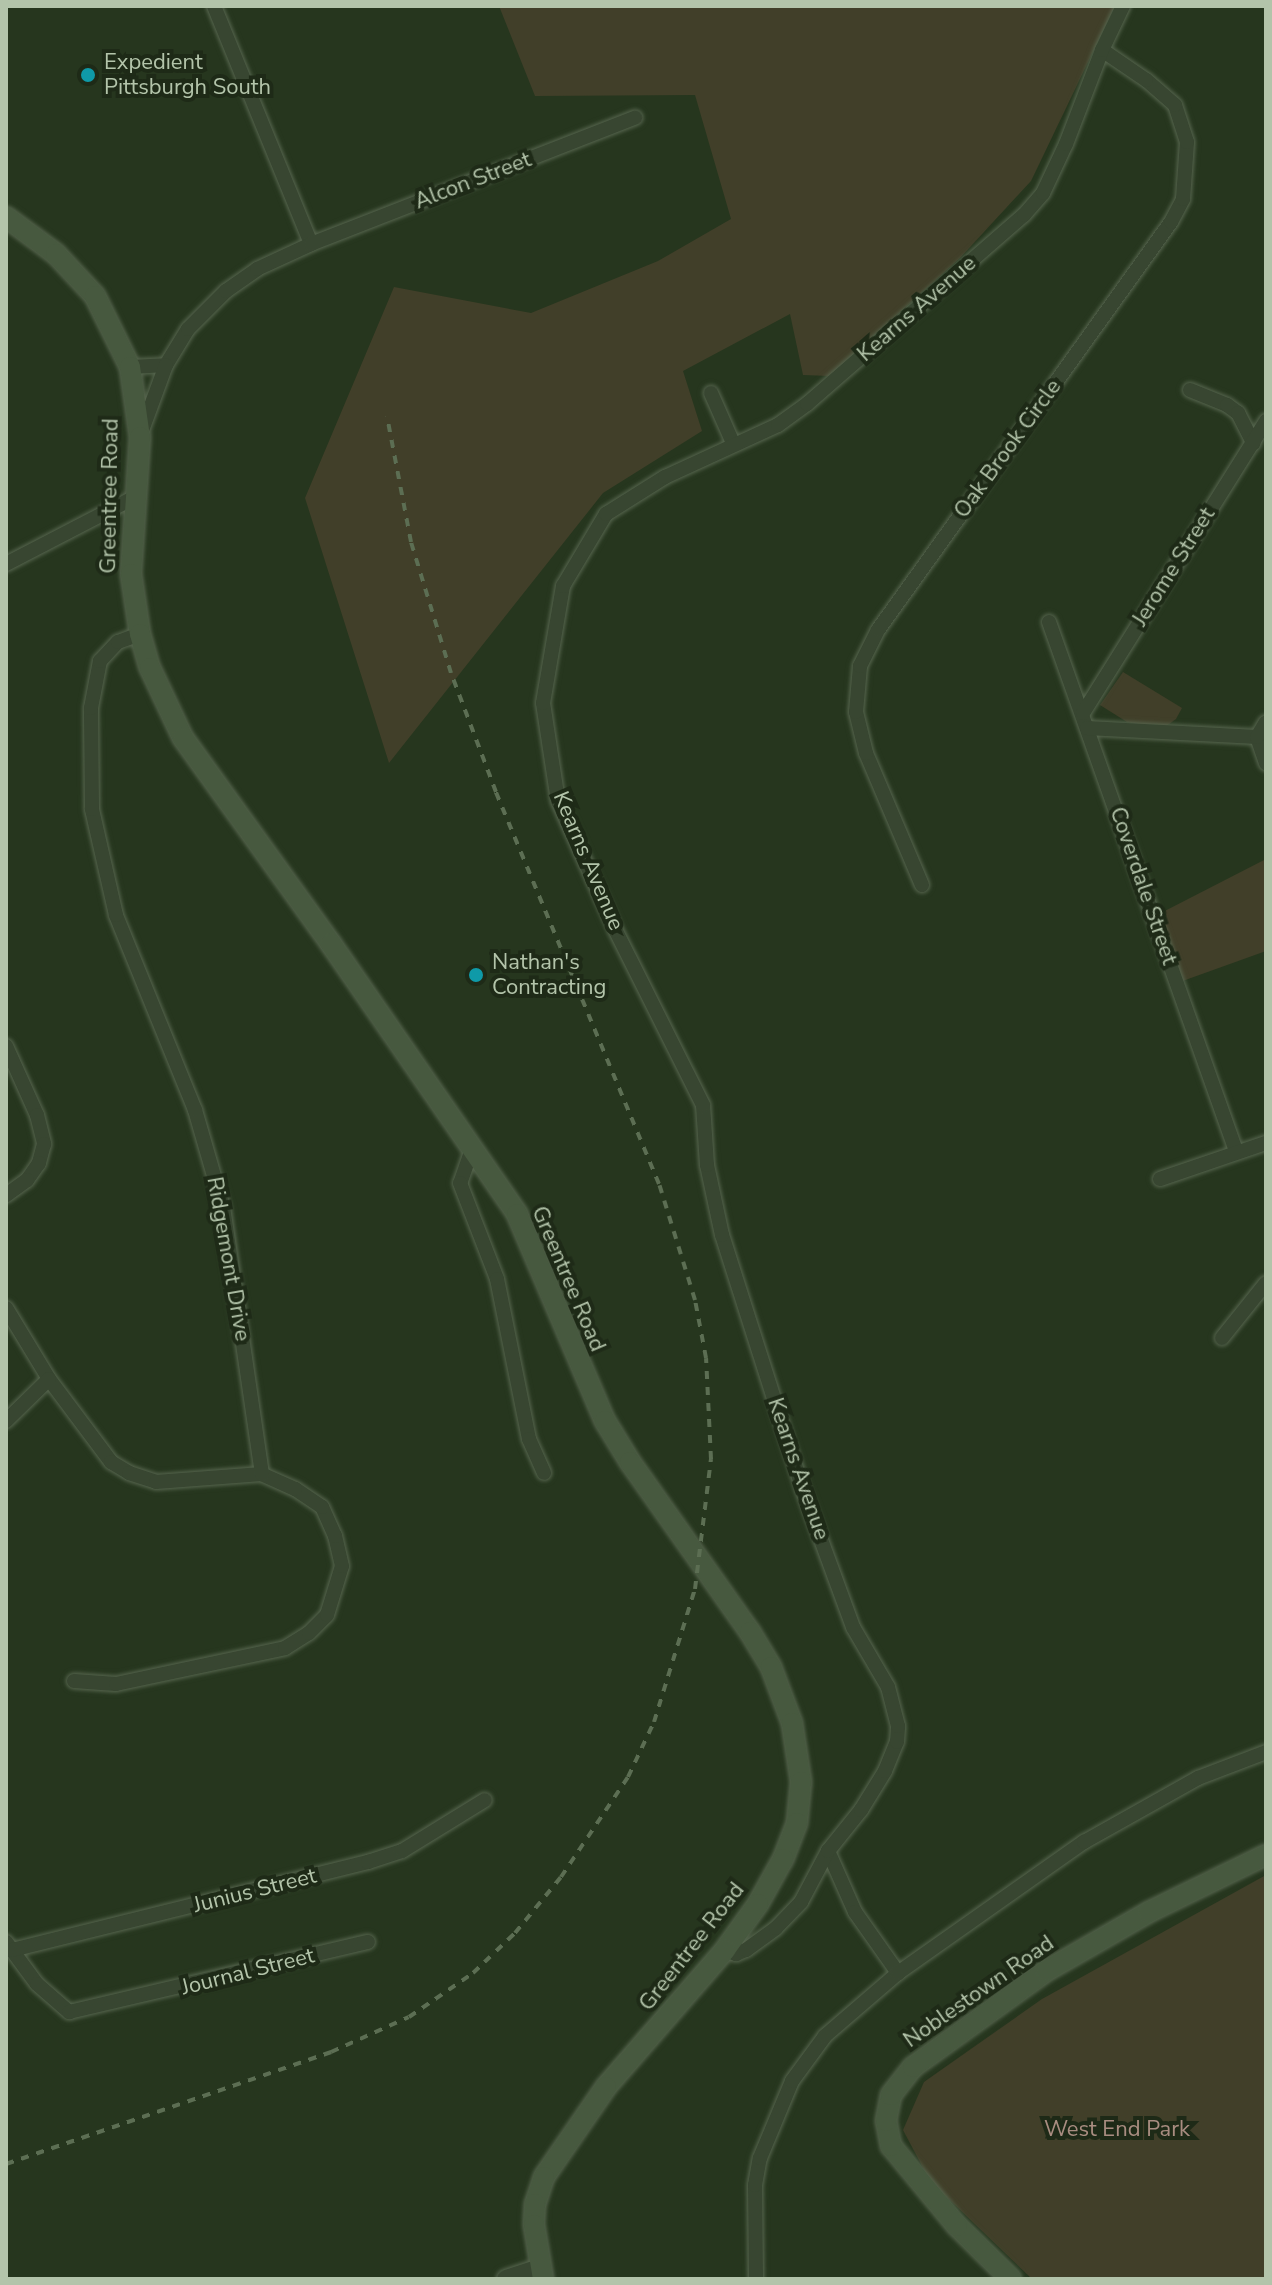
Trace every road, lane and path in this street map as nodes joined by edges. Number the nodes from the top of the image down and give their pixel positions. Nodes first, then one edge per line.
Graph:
1 (214, 6) edge
2 (1123, 6) edge
3 (1102, 50) junction
4 (635, 118) dead end
5 (6, 217) edge
6 (311, 244) junction
7 (166, 365) junction
8 (130, 367) junction
9 (1190, 390) dead end
10 (711, 393) dead end
11 (1266, 421) edge
12 (140, 437) junction
13 (733, 443) junction
14 (1253, 443) junction
15 (135, 497) junction
16 (6, 564) edge
17 (1049, 622) dead end
18 (140, 634) junction
19 (1083, 713) junction
20 (1266, 722) edge
21 (1087, 728) junction
22 (1257, 737) junction
23 (1266, 763) edge
24 (922, 885) dead end
25 (6, 1046) edge
26 (1266, 1143) edge
27 (472, 1149) junction
28 (1236, 1151) junction
29 (1160, 1179) dead end
30 (6, 1195) edge
31 (1266, 1283) edge
32 (6, 1308) edge
33 (1222, 1338) dead end
34 (49, 1379) junction
35 (6, 1421) edge
36 (544, 1473) dead end
37 (262, 1474) junction
38 (74, 1681) dead end
39 (1266, 1752) edge
40 (485, 1800) dead end
41 (828, 1851) junction
42 (1266, 1855) edge
43 (368, 1942) dead end
44 (9, 1946) edge
45 (725, 1950) junction
46 (898, 1973) junction
47 (541, 2273) edge
48 (506, 2279) edge
49 (756, 2279) edge
50 (1011, 2279) edge

1 - 6 street
2 - 3 street, Kearns Avenue
3 - 13 street, Kearns Avenue
3 - 24 street, Oak Brook Circle
4 - 6 street, Alcon Street
5 - 8 main road, Greentree Road
6 - 7 street, Alcon Street
7 - 8 street
7 - 12 street, Alcon Street
8 - 12 main road, Greentree Road
9 - 14 street
10 - 13 street
11 - 14 street, Jerome Street
12 - 15 main road, Greentree Road
13 - 41 street, Kearns Avenue
14 - 19 street, Jerome Street
15 - 16 street
15 - 18 main road, Greentree Road
17 - 19 street, Coverdale Street
18 - 27 main road, Greentree Road
18 - 37 street, Ridgemont Drive
19 - 21 street, Coverdale Street
20 - 22 street
21 - 22 street
21 - 28 street, Coverdale Street
22 - 23 street
25 - 30 street
26 - 28 street
27 - 36 street
27 - 45 main road, Greentree Road
28 - 29 street
31 - 33 street
32 - 34 street
34 - 35 street
34 - 37 street
37 - 38 street
39 - 46 street
40 - 44 street, Junius Street
41 - 45 street, Kearns Avenue
41 - 46 street
42 - 50 main road, Noblestown Road
43 - 44 street, Journal Street
45 - 47 main road, Greentree Road
46 - 49 street
47 - 48 street

